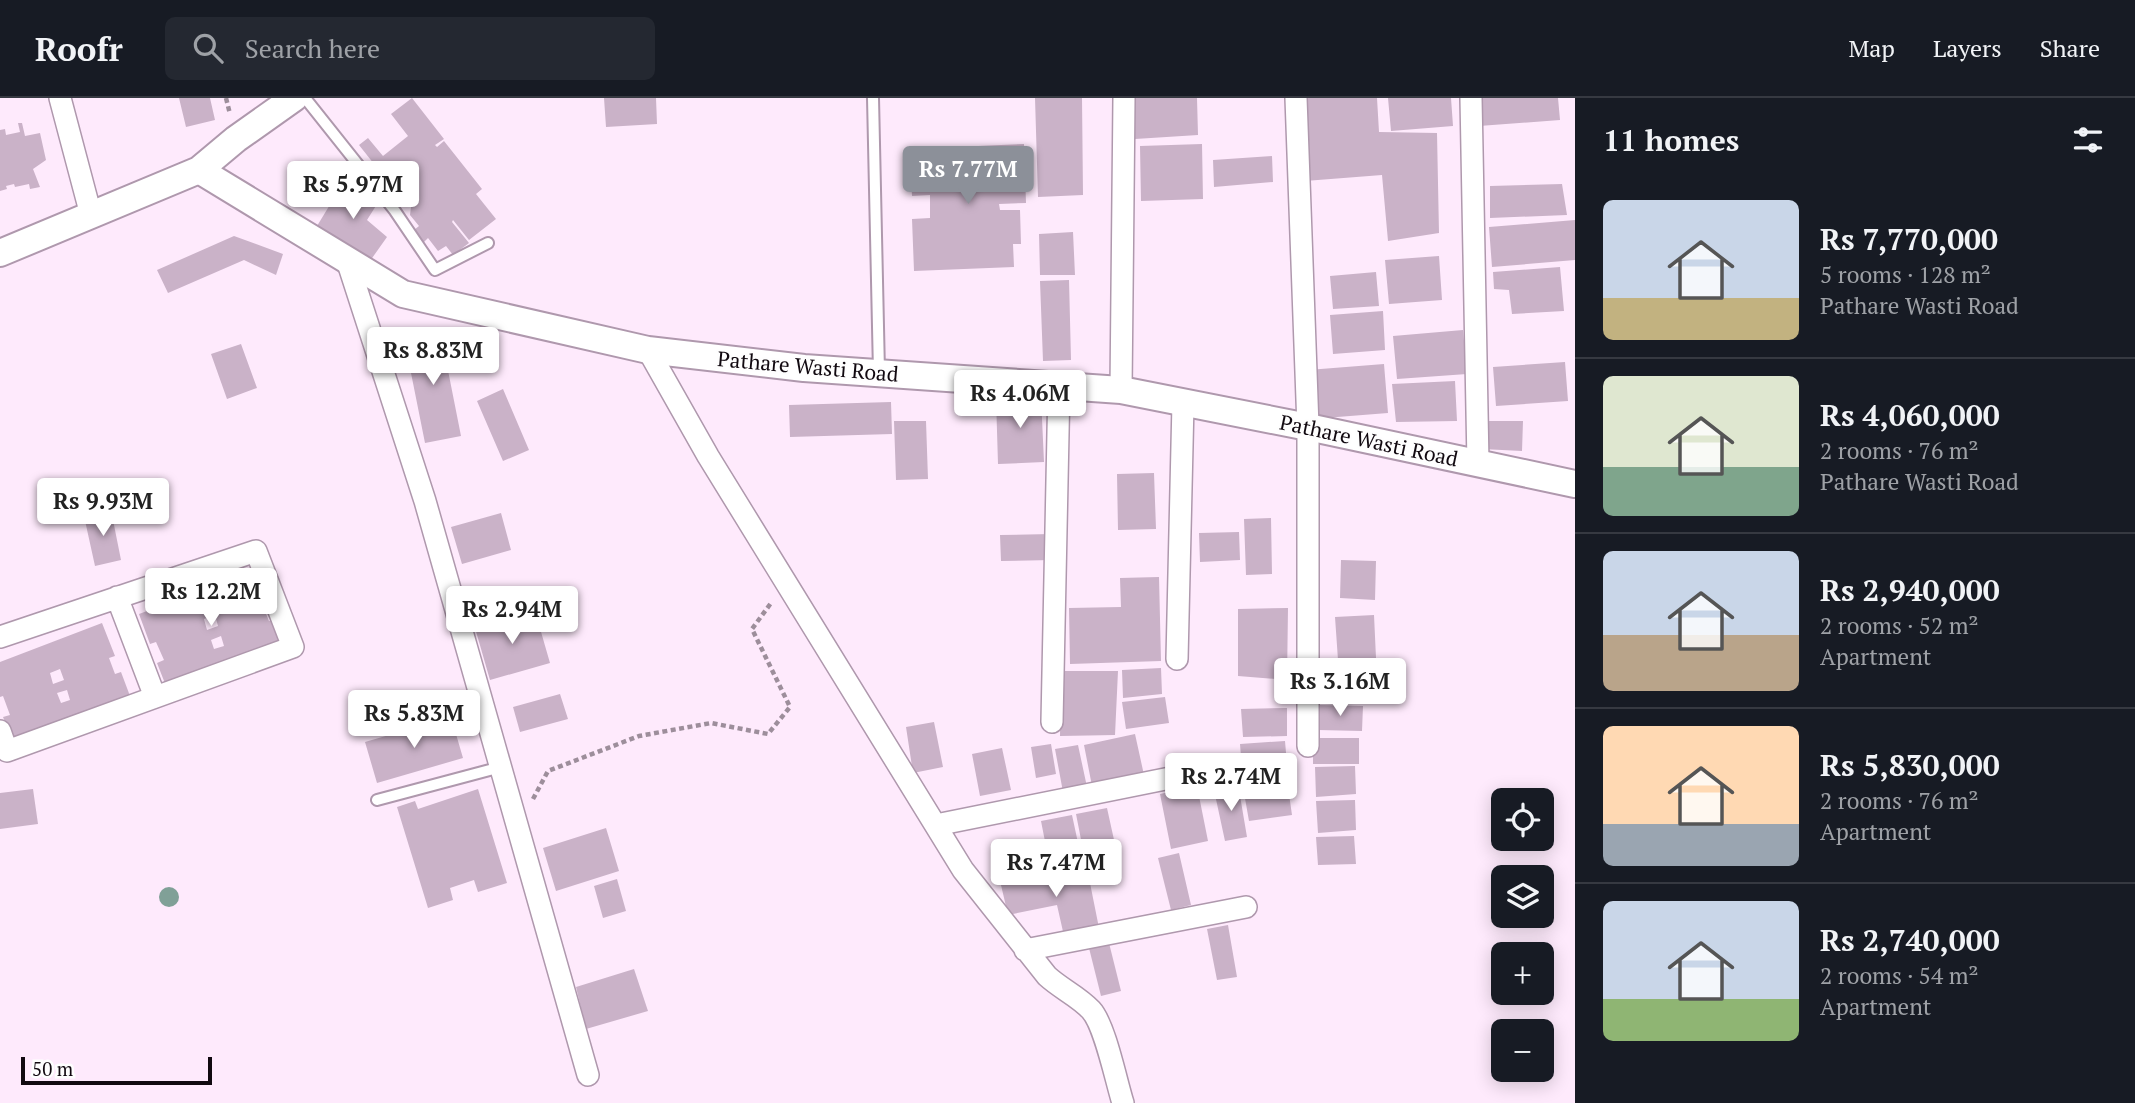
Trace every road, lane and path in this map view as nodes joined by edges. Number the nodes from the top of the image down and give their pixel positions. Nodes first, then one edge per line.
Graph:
1 (60, 98) edge
2 (294, 98) edge
3 (305, 98) edge
4 (873, 98) edge
5 (1124, 98) edge
6 (1296, 98) edge
7 (1471, 98) edge
8 (199, 170) junction
9 (91, 215) junction
10 (488, 243) dead end
11 (0, 253) edge
12 (347, 260) junction
13 (648, 350) junction
14 (879, 373) junction
15 (1059, 385) junction
16 (1121, 390) junction
17 (1183, 403) junction
18 (1308, 426) junction
19 (1478, 463) junction
20 (1575, 484) edge
21 (786, 583) junction
22 (117, 597) junction
23 (0, 638) edge
24 (1177, 659) dead end
25 (155, 697) junction
26 (1052, 722) dead end
27 (0, 731) edge
28 (1308, 746) dead end
29 (1235, 765) dead end
30 (501, 767) junction
31 (377, 800) dead end
32 (936, 825) junction
33 (518, 828) junction
34 (1245, 907) dead end
35 (1026, 950) junction
36 (589, 1075) dead end
37 (1123, 1103) edge

1 - 9 street
2 - 8 street
3 - 10 lane
4 - 14 lane
5 - 16 street
6 - 18 street
7 - 19 street
8 - 9 street
8 - 12 street, Pathare Wasti Road
9 - 11 street
12 - 13 street, Pathare Wasti Road
12 - 30 street
13 - 14 street, Pathare Wasti Road
13 - 21 street
14 - 15 street, Pathare Wasti Road
15 - 16 street, Pathare Wasti Road
15 - 26 street
16 - 17 street, Pathare Wasti Road
17 - 18 street, Pathare Wasti Road
17 - 24 street
18 - 19 street, Pathare Wasti Road
18 - 28 street
19 - 20 street, Pathare Wasti Road
21 - 32 street
21 - 33 path
22 - 23 street
22 - 25 street
22 - 25 street
25 - 27 street
29 - 32 street
30 - 31 lane
30 - 33 street
32 - 35 street
33 - 36 street
34 - 35 street
35 - 37 street

